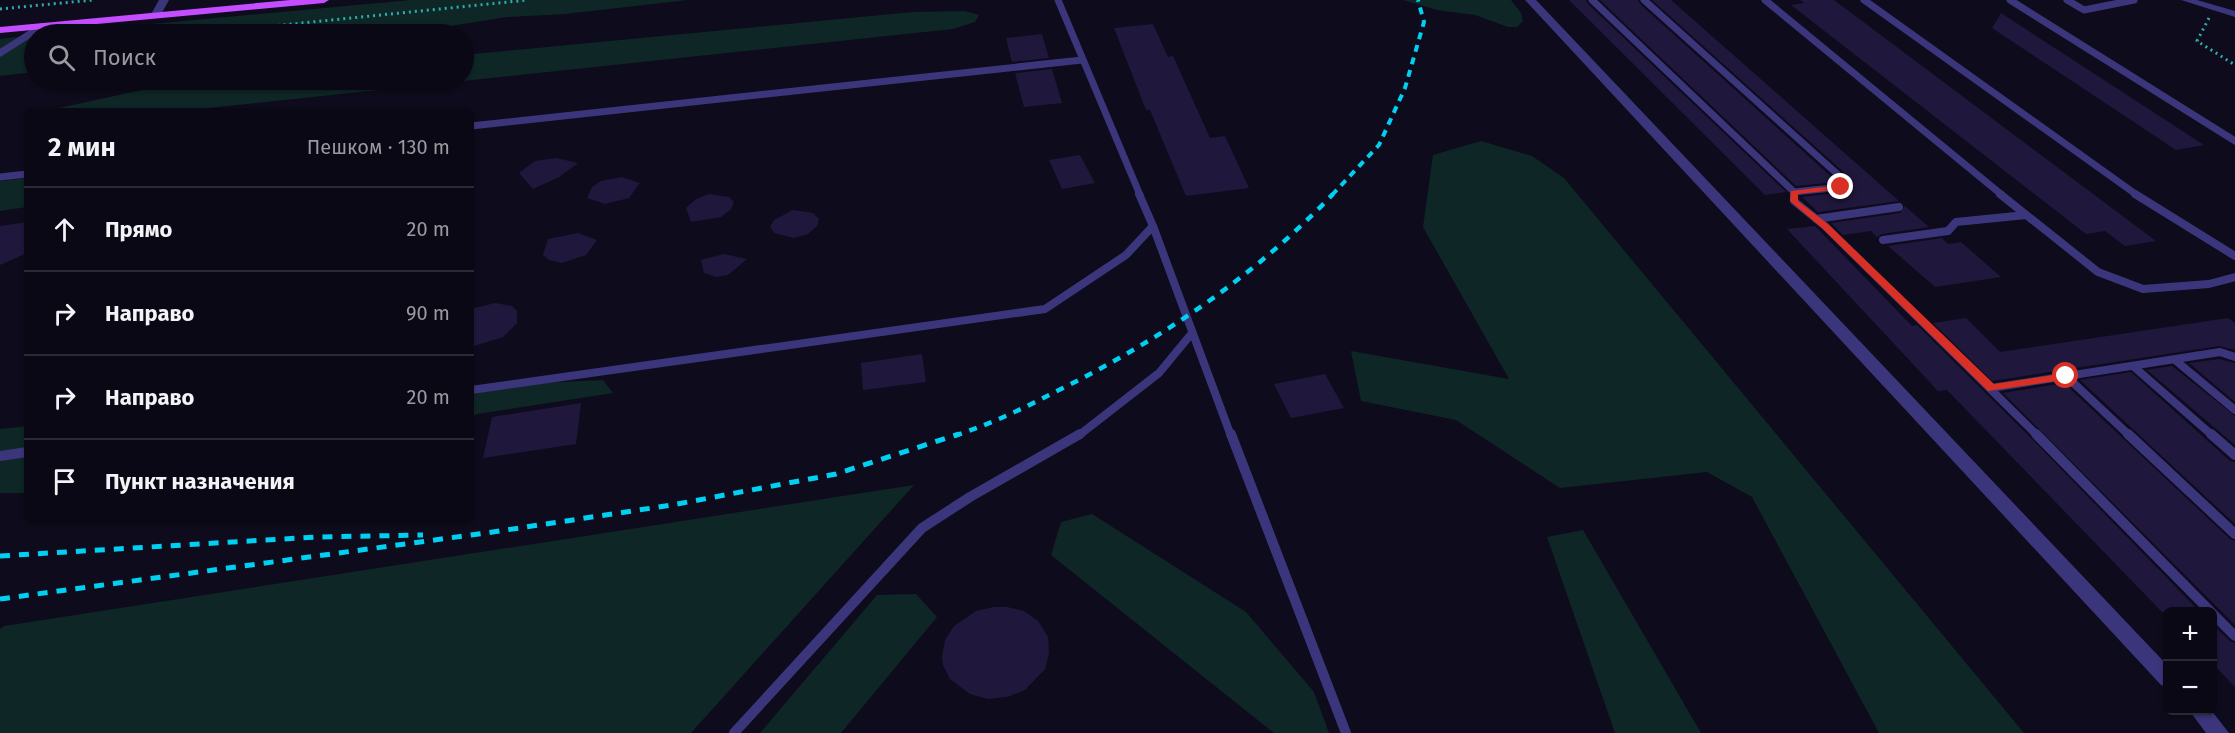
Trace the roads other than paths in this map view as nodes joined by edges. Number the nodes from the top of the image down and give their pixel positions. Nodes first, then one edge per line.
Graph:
1 (234, 0) edge
2 (324, 0) edge
3 (1058, 0) edge
4 (1530, 0) edge
5 (1592, 0) edge
6 (1644, 0) edge
7 (1765, 0) edge
8 (1864, 0) edge
9 (2010, 0) edge
10 (2067, 0) edge
11 (2134, 0) edge
12 (2194, 1) edge
13 (160, 8) edge
14 (2235, 14) edge
15 (0, 22) edge
16 (59, 24) edge
17 (24, 28) edge
18 (0, 30) edge
19 (24, 37) edge
20 (0, 52) edge
21 (1082, 60) junction
22 (474, 126) edge
23 (2235, 141) edge
24 (24, 174) edge
25 (0, 177) edge
26 (1794, 192) junction
27 (1899, 207) dead end
28 (2026, 215) junction
29 (1816, 219) junction
30 (1153, 226) junction
31 (1883, 240) dead end
32 (2235, 256) edge
33 (2235, 277) edge
34 (1192, 333) junction
35 (2235, 357) edge
36 (2175, 360) junction
37 (2133, 366) junction
38 (2066, 376) junction
39 (1991, 388) junction
40 (474, 390) edge
41 (2235, 410) edge
42 (24, 453) edge
43 (2235, 455) edge
44 (0, 456) edge
45 (2235, 534) edge
46 (2207, 607) edge
47 (2217, 617) edge
48 (2235, 636) edge
49 (2163, 674) edge
50 (2202, 715) edge
51 (734, 733) edge
52 (1346, 733) edge
53 (2219, 733) edge

1 - 13 main road
2 - 13 main road
3 - 21 lane
4 - 49 street
5 - 26 lane
6 - 26 lane
7 - 28 lane
8 - 32 lane
9 - 23 lane
10 - 11 lane
12 - 14 street
13 - 15 main road
13 - 16 main road
17 - 18 main road
19 - 20 lane
21 - 22 lane
21 - 30 lane
24 - 25 lane
26 - 29 lane
27 - 29 lane
28 - 31 lane
28 - 33 lane
29 - 39 lane
30 - 34 lane
30 - 40 lane
34 - 51 lane
34 - 52 lane
35 - 36 lane
36 - 37 lane
36 - 41 lane
37 - 38 lane
37 - 43 lane
38 - 39 lane
38 - 45 lane
39 - 46 lane
42 - 44 lane
47 - 48 lane
50 - 53 street

